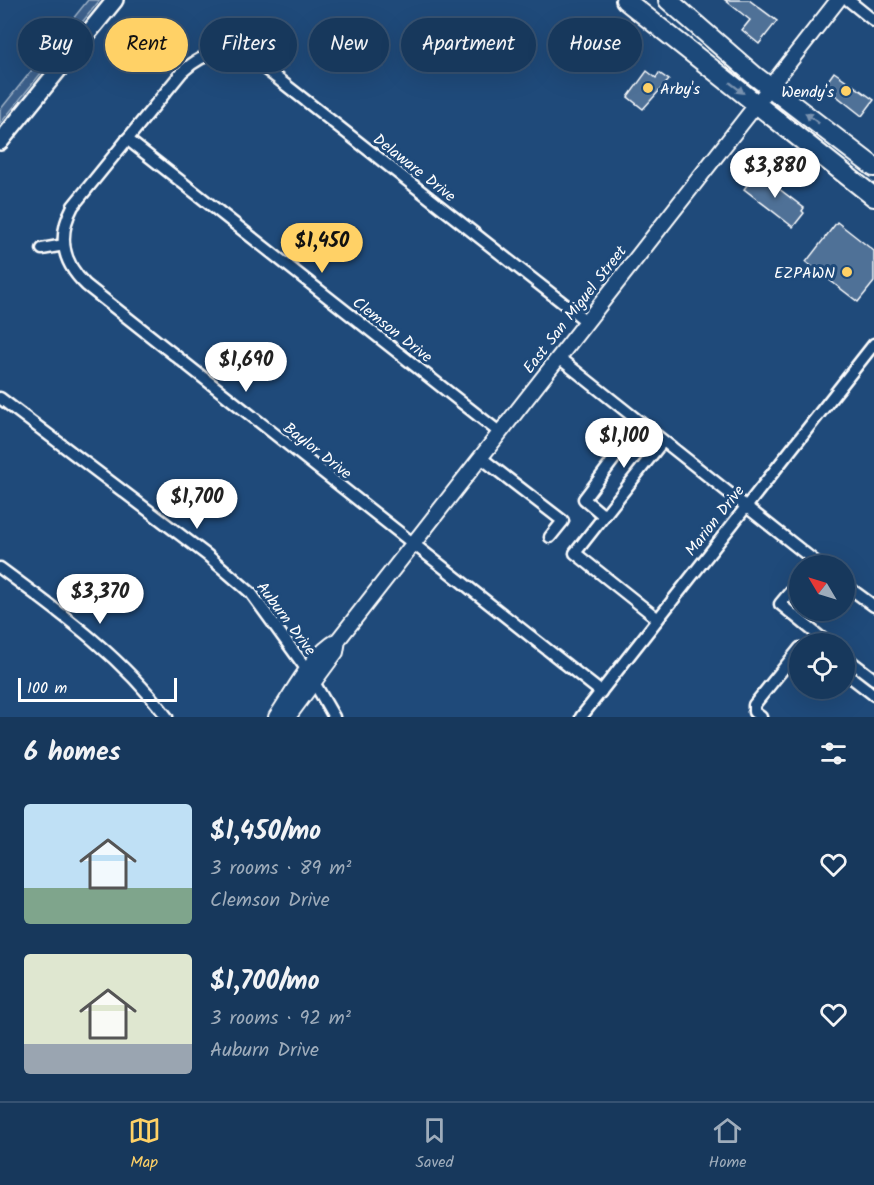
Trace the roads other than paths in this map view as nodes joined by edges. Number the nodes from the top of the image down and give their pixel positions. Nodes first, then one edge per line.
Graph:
1 (114, 0) edge
2 (626, 0) edge
3 (668, 0) edge
4 (838, 0) edge
5 (848, 0) edge
6 (874, 21) edge
7 (200, 58) edge
8 (269, 72) edge
9 (771, 88) junction
10 (757, 104) junction
11 (127, 139) junction
12 (0, 142) edge
13 (874, 166) edge
14 (874, 197) edge
15 (63, 245) junction
16 (42, 249) dead end
17 (586, 321) junction
18 (874, 344) edge
19 (558, 357) junction
20 (0, 398) edge
21 (641, 423) junction
22 (499, 432) junction
23 (663, 441) junction
24 (480, 457) junction
25 (746, 507) junction
26 (604, 516) junction
27 (550, 537) dead end
28 (412, 544) junction
29 (805, 555) edge
30 (0, 568) edge
31 (855, 592) edge
32 (789, 593) edge
33 (874, 606) edge
34 (789, 609) edge
35 (658, 619) junction
36 (805, 621) edge
37 (818, 633) edge
38 (338, 640) junction
39 (789, 662) edge
40 (855, 664) edge
41 (307, 670) junction
42 (874, 679) edge
43 (855, 680) edge
44 (315, 683) junction
45 (601, 692) junction
46 (874, 695) edge
47 (167, 717) edge
48 (276, 717) edge
49 (288, 717) edge
50 (334, 717) edge
51 (581, 717) edge
52 (761, 717) edge

1 - 12 main road
2 -> 10 highway
3 - 9 highway
4 - 9 street, East San Miguel Street
5 - 6 street
7 - 11 street
8 - 17 street, Delaware Drive
9 - 10 street, East San Miguel Street
13 -> 9 highway
10 - 14 highway
10 - 17 street, East San Miguel Street
11 - 15 street
11 - 22 street, Clemson Drive
15 - 16 street
15 - 28 street, Baylor Drive
17 - 19 street, East San Miguel Street
18 - 25 street, Marion Drive
19 - 21 street
19 - 22 street, East San Miguel Street
20 - 41 street, Auburn Drive
21 - 23 street
21 - 26 street
22 - 24 street, East San Miguel Street
23 - 25 street
23 - 26 street
24 - 27 street
24 - 28 street, East San Miguel Street
25 - 29 street
25 - 35 street, Marion Drive
26 - 35 street
28 - 38 street, East San Miguel Street
28 - 45 street, Baylor Drive
30 - 47 street
31 - 33 street
32 - 34 street
35 - 45 street, Marion Drive
36 - 37 street
38 - 41 street, East San Miguel Street
38 - 44 street, East San Miguel Street
39 - 52 street
40 - 42 street
41 - 44 street, Auburn Drive
41 - 48 street
43 - 46 street
44 - 49 street
44 - 50 street, Auburn Drive
45 - 51 street, Marion Drive

